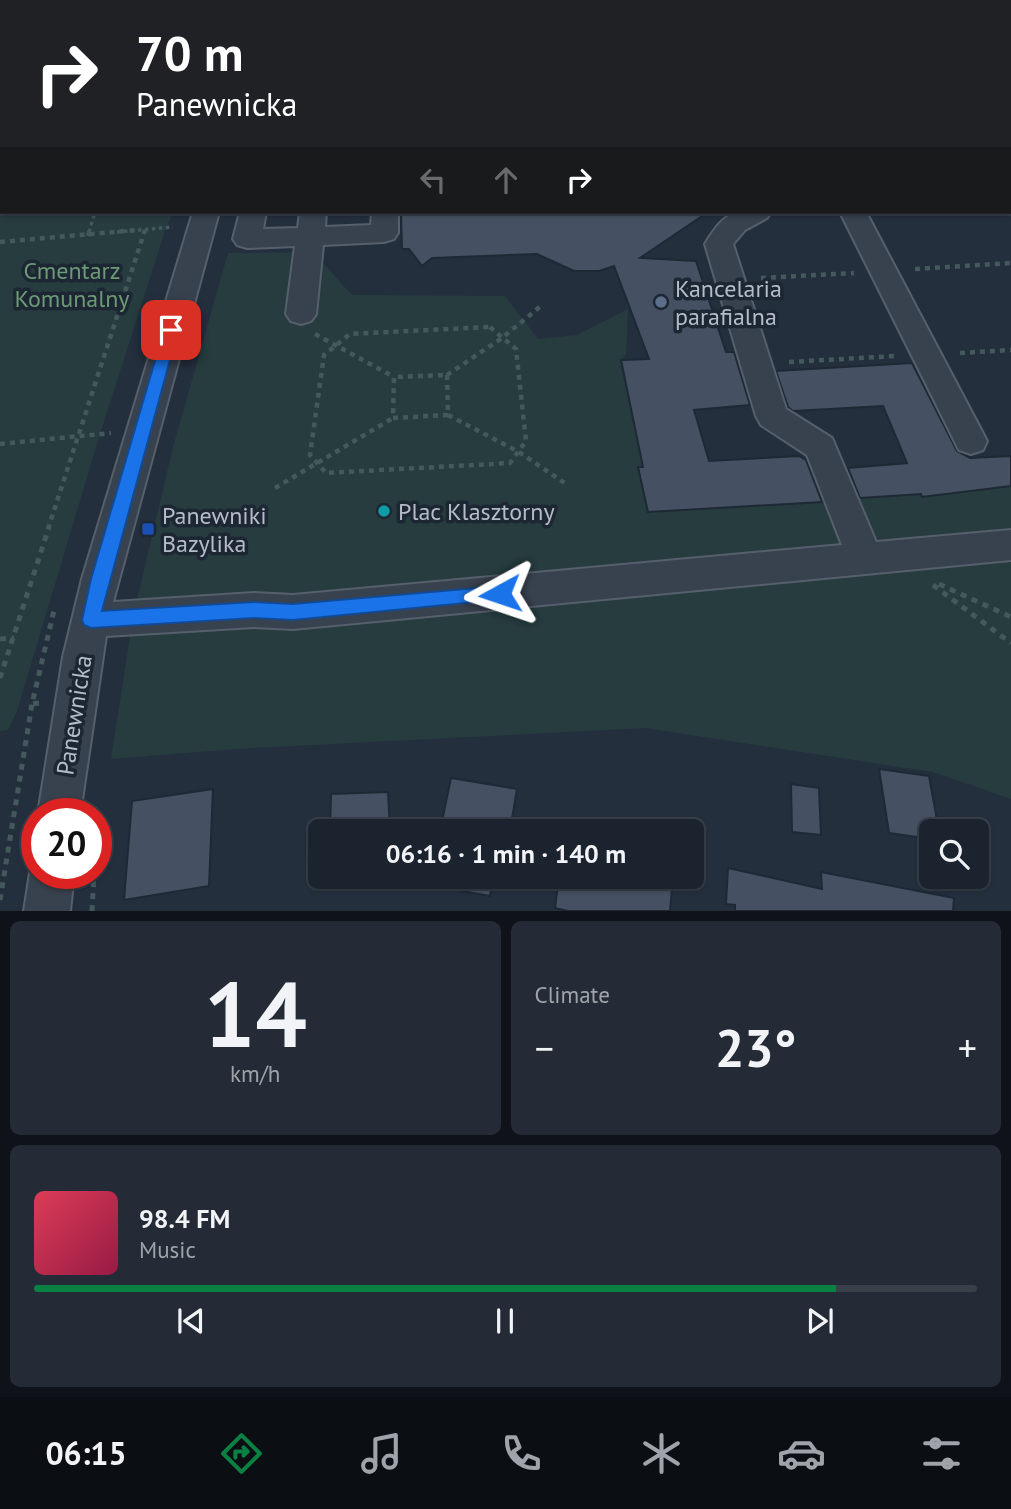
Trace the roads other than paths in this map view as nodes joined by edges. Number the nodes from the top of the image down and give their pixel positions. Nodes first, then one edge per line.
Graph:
1 (253, 214) edge
2 (384, 214) edge
3 (750, 214) edge
4 (854, 214) edge
5 (191, 219) edge
6 (312, 224) edge
7 (306, 323) road end
8 (971, 441) dead end
9 (1011, 545) edge
10 (865, 558) junction
11 (91, 620) junction
12 (61, 798) edge
13 (49, 889) edge
14 (47, 911) edge

1 - 6 street
2 - 6 street
3 - 10 street
4 - 8 street
5 - 11 street, Panewnicka
6 - 7 street
9 - 10 street
10 - 11 street
11 - 12 street, Panewnicka
13 - 14 street

